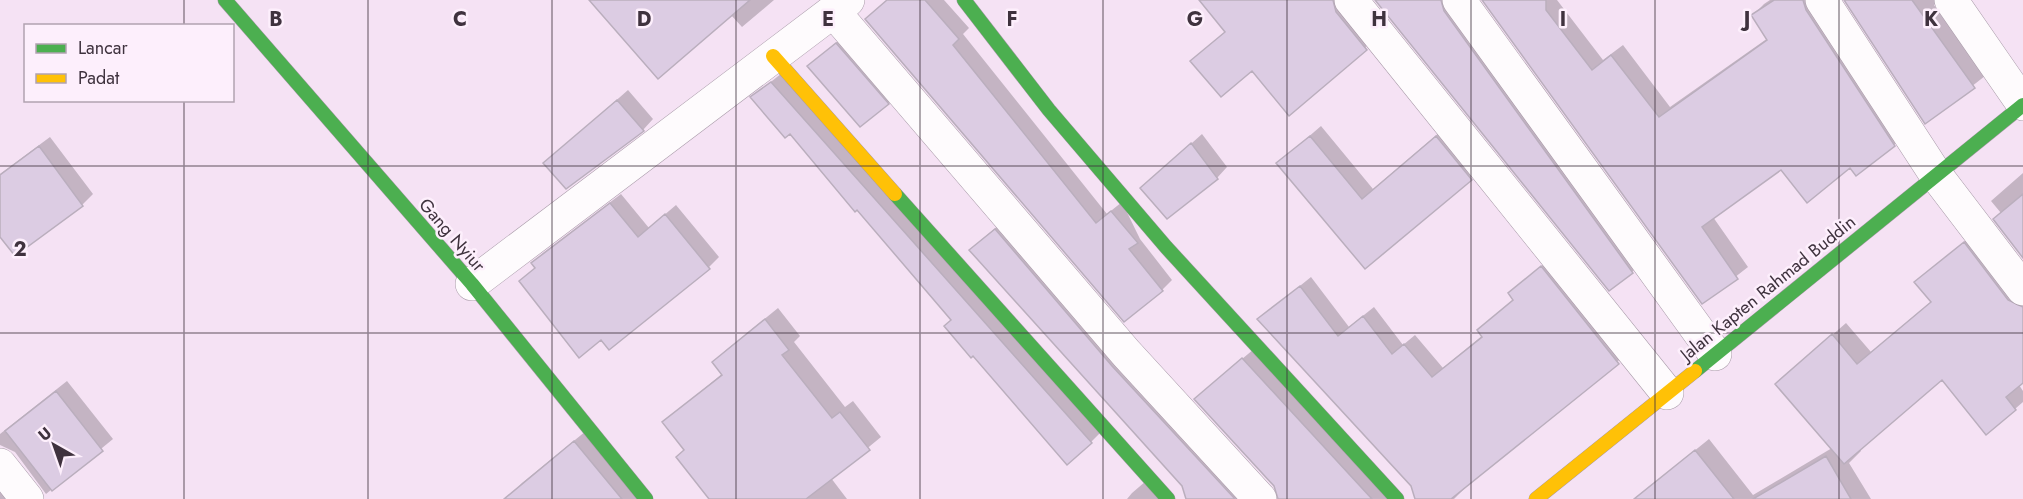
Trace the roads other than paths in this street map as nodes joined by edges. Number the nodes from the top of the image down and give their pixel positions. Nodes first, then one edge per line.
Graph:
1 (225, 0) edge
2 (964, 0) edge
3 (1351, 0) edge
4 (1459, 0) edge
5 (1822, 0) edge
6 (1951, 0) edge
7 (841, 6) edge
8 (773, 56) junction
9 (2023, 104) edge
10 (1936, 175) junction
11 (472, 284) junction
12 (2023, 289) edge
13 (1715, 354) junction
14 (1667, 393) junction
15 (0, 465) edge
16 (27, 499) edge
17 (646, 499) edge
18 (1168, 499) edge
19 (1260, 499) edge
20 (1397, 499) edge
21 (1536, 499) edge

1 - 11 street, Gang Nyiur
2 - 20 street
3 - 14 street
4 - 13 street
5 - 10 street
6 - 9 street
7 - 8 street
7 - 19 street
8 - 11 street
8 - 18 street
9 - 10 street, Jalan Kapten Rahmad Buddin
10 - 12 street
10 - 13 street, Jalan Kapten Rahmad Buddin
11 - 17 street, Gang Nyiur
13 - 14 street, Jalan Kapten Rahmad Buddin
14 - 21 street, Jalan Kapten Rahmad Buddin
15 - 16 street

